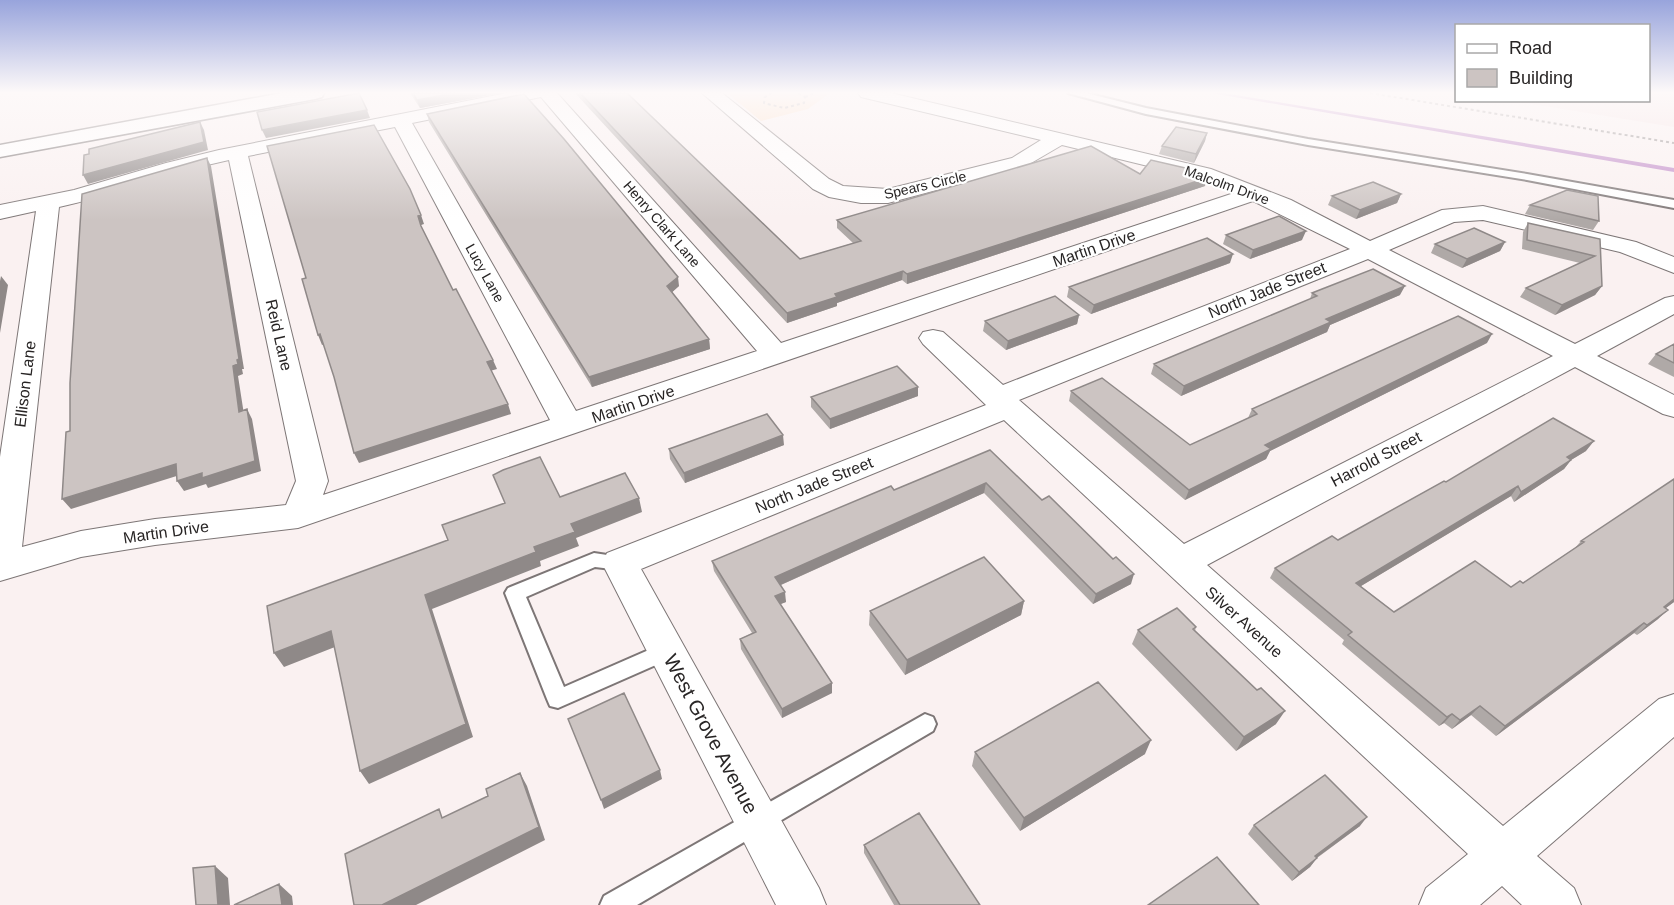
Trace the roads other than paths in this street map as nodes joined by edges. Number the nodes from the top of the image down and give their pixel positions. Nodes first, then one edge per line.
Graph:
1 (86, 135) edge
2 (323, 135) edge
3 (409, 135) edge
4 (584, 135) edge
5 (762, 135) edge
6 (1042, 135) edge
7 (1273, 135) edge
8 (1058, 139) junction
9 (0, 151) edge
10 (237, 152) junction
11 (1255, 193) junction
12 (48, 202) junction
13 (1674, 204) edge
14 (0, 212) edge
15 (1369, 250) junction
16 (1674, 266) edge
17 (1674, 304) edge
18 (933, 338) dead end
19 (776, 355) junction
20 (1573, 355) junction
21 (1003, 402) junction
22 (1674, 407) edge
23 (569, 426) junction
24 (298, 516) junction
25 (620, 562) junction
26 (1179, 563) junction
27 (1, 567) edge
28 (667, 651) junction
29 (1674, 712) edge
30 (926, 724) dead end
31 (758, 821) junction
32 (1502, 855) junction
33 (613, 905) edge
34 (802, 905) edge
35 (1443, 905) edge
36 (1557, 905) edge

1 - 9 highway
2 - 10 street
3 - 23 street, Lucy Lane
4 - 19 street, Henry Clark Lane
5 - 8 street, Spears Circle
6 - 8 street, Malcolm Drive
7 - 13 lane
8 - 11 street, Malcolm Drive
10 - 12 street
10 - 24 street, Reid Lane
11 - 15 street, Malcolm Drive
11 - 19 street, Martin Drive
12 - 14 street
12 - 27 street, Ellison Lane
15 - 16 street, North Jade Street
15 - 20 street, Malcolm Drive
15 - 21 street, North Jade Street
17 - 20 street, Harrold Street
18 - 21 street, Silver Avenue
19 - 23 street, Martin Drive
20 - 22 street, Malcolm Drive
20 - 26 street, Harrold Street
21 - 25 street, North Jade Street
21 - 26 street, Silver Avenue
23 - 24 street, Martin Drive
24 - 27 street, Martin Drive
25 - 28 street, West Grove Avenue
25 - 28 lane
26 - 32 street, Silver Avenue
28 - 31 street, West Grove Avenue
29 - 32 street
30 - 31 lane
31 - 33 lane
31 - 34 street, West Grove Avenue
32 - 35 street
32 - 36 street, Silver Avenue

